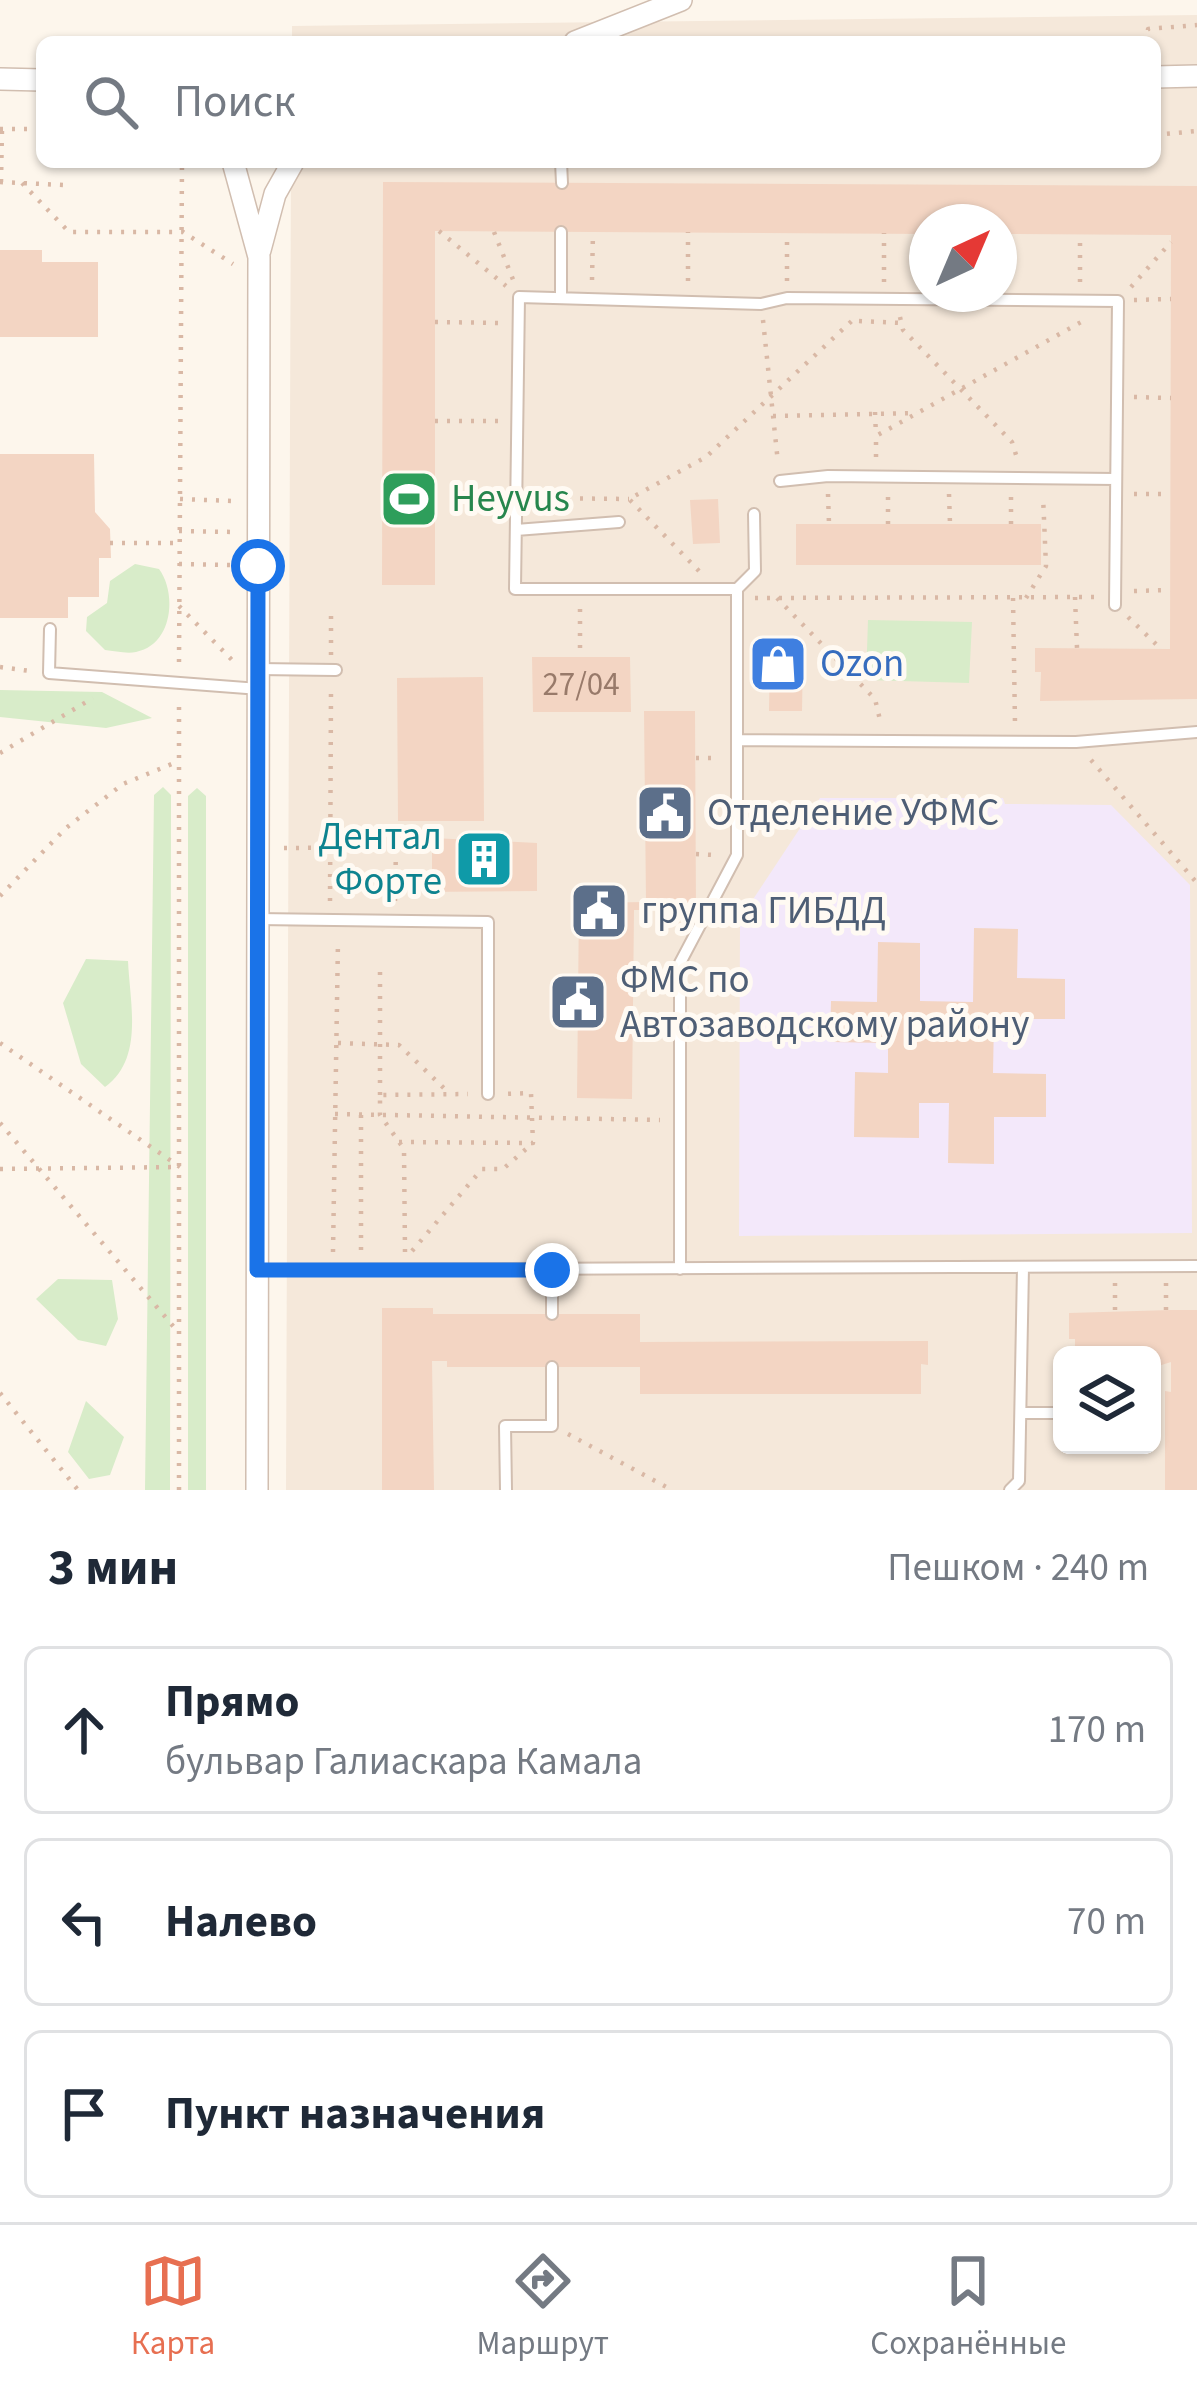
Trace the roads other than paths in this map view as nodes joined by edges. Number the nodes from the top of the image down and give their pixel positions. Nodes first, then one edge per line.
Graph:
1 (681, 0) edge
2 (590, 36) edge
3 (1197, 76) edge
4 (1161, 77) edge
5 (0, 79) edge
6 (36, 80) edge
7 (234, 168) edge
8 (290, 168) edge
9 (561, 168) edge
10 (562, 183) dead end
11 (561, 232) dead end
12 (258, 268) junction
13 (561, 297) junction
14 (1116, 479) junction
15 (780, 481) road end
16 (754, 514) dead end
17 (619, 522) dead end
18 (516, 530) junction
19 (737, 593) junction
20 (1115, 598) road end
21 (50, 629) dead end
22 (336, 670) dead end
23 (258, 682) junction
24 (1197, 732) edge
25 (738, 740) junction
26 (257, 919) junction
27 (488, 1094) road end
28 (1197, 1266) edge
29 (1023, 1267) junction
30 (680, 1269) junction
31 (257, 1270) junction
32 (552, 1270) junction
33 (552, 1314) dead end
34 (552, 1367) dead end
35 (1022, 1413) junction
36 (1053, 1413) edge
37 (257, 1490) edge
38 (506, 1490) edge
39 (1010, 1490) edge

1 - 2 street
3 - 4 street
5 - 6 street
7 - 12 street
8 - 12 street
9 - 10 lane
11 - 13 lane
12 - 23 street
13 - 14 lane
13 - 18 lane
14 - 15 lane
14 - 20 lane
16 - 19 lane
17 - 18 lane
18 - 19 lane
19 - 25 lane
21 - 23 lane
22 - 23 lane
23 - 26 street
24 - 25 lane
25 - 30 lane
26 - 27 lane
26 - 31 street
28 - 29 lane
29 - 30 lane
29 - 35 lane
30 - 32 lane
31 - 32 lane
31 - 37 street
32 - 33 lane
34 - 38 lane
35 - 36 lane
35 - 39 lane

